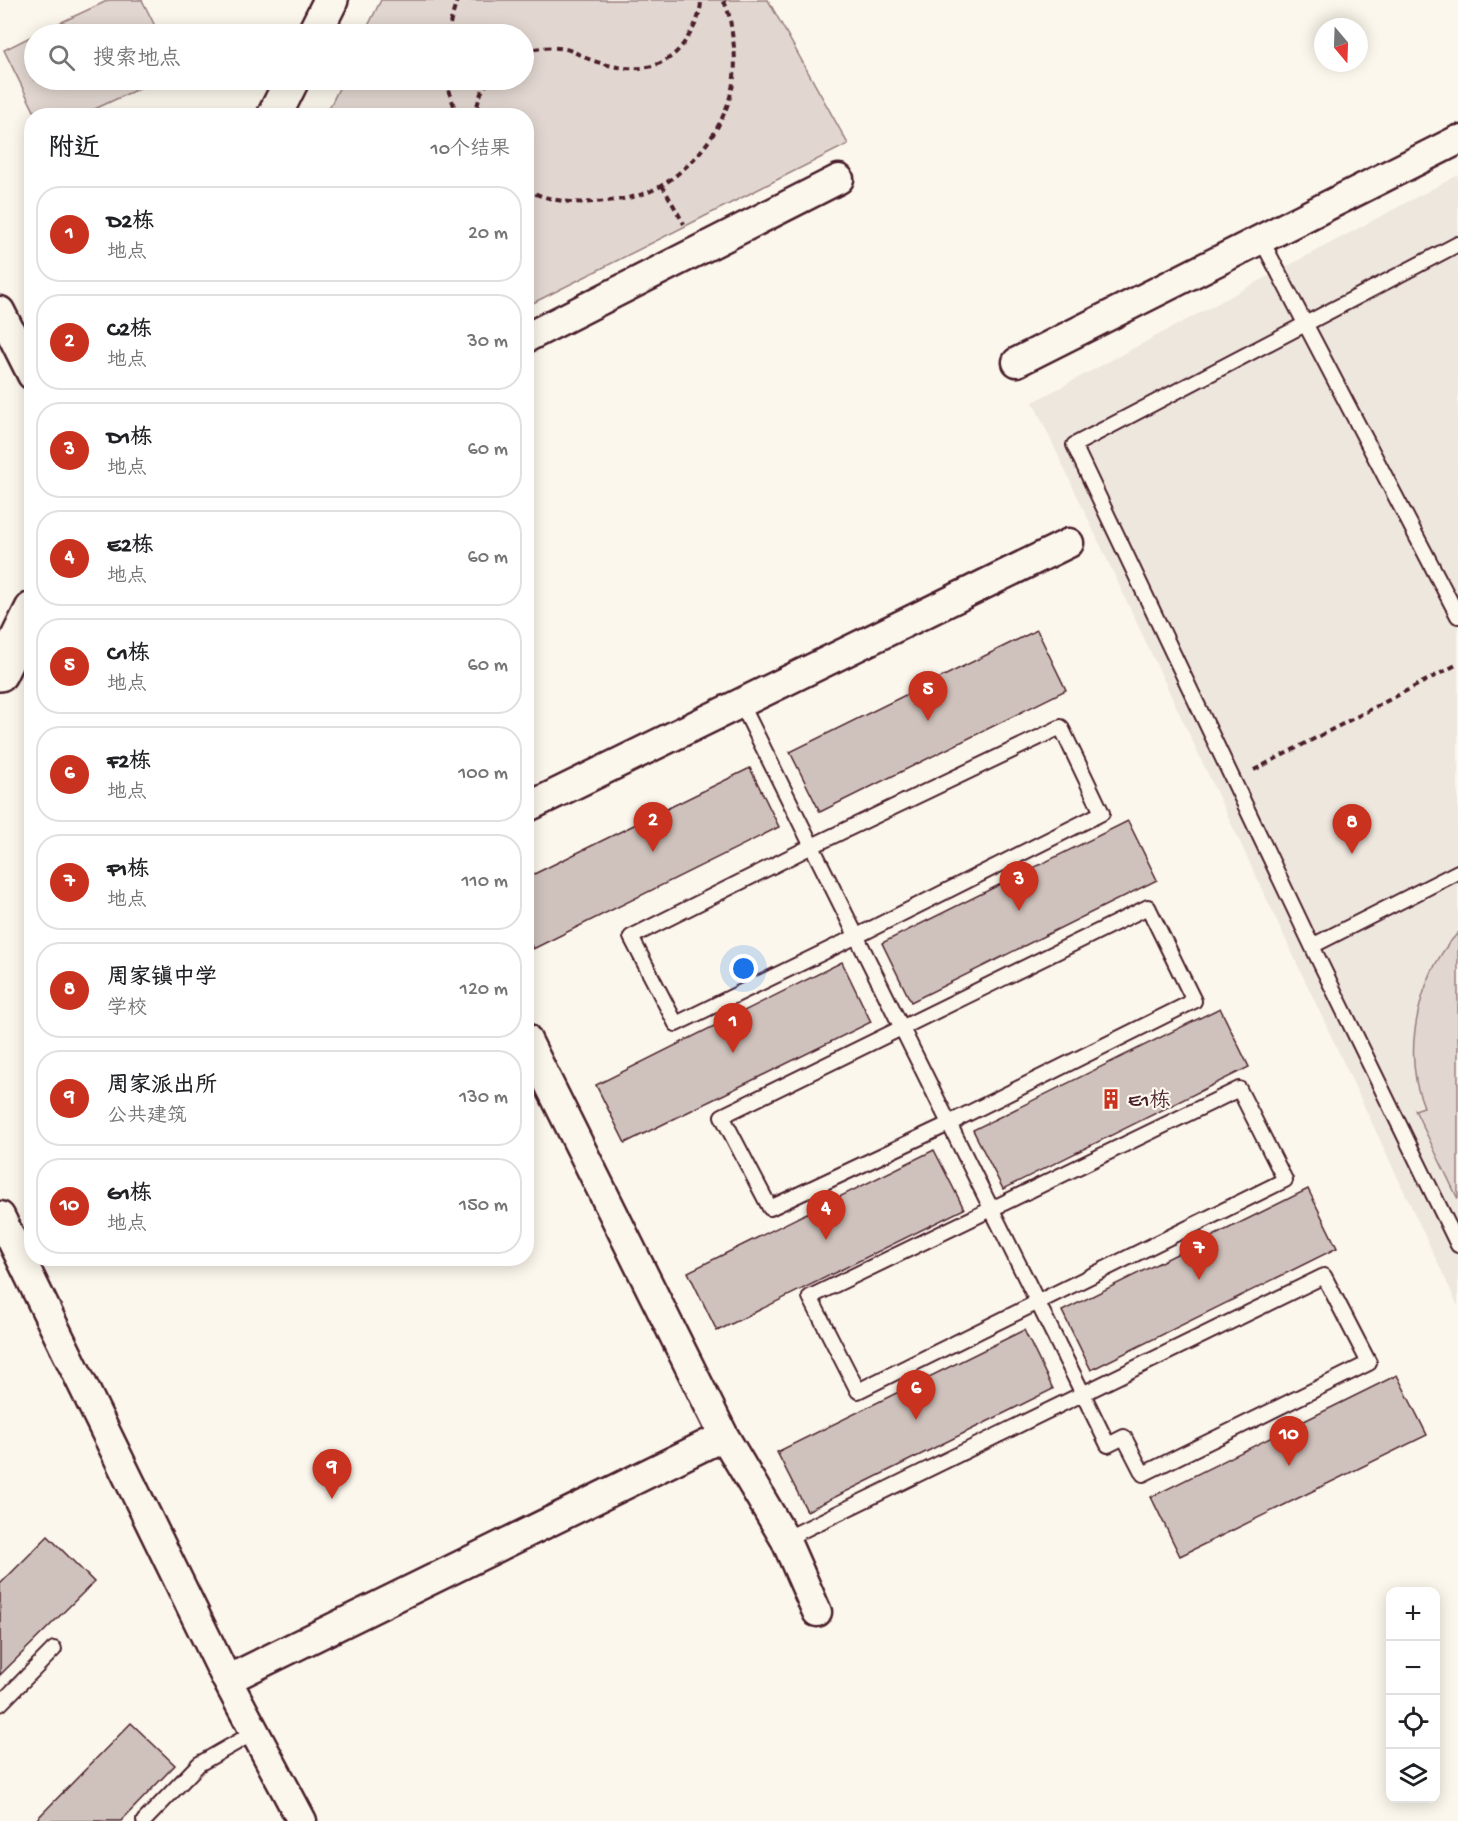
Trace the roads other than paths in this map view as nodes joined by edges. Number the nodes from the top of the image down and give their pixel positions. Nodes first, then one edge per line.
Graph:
1 (331, 0) edge
2 (319, 24) edge
3 (287, 90) edge
4 (278, 108) edge
5 (1458, 140) edge
6 (839, 179) dead end
7 (1261, 239) junction
8 (1458, 244) edge
9 (0, 311) edge
10 (1305, 323) junction
11 (534, 334) edge
12 (24, 359) edge
13 (1017, 362) dead end
14 (1069, 543) dead end
15 (1458, 616) edge
16 (24, 625) edge
17 (0, 674) edge
18 (741, 704) junction
19 (534, 804) edge
20 (812, 846) junction
21 (1458, 872) edge
22 (857, 936) junction
23 (1312, 946) junction
24 (902, 1028) junction
25 (534, 1054) edge
26 (949, 1123) junction
27 (991, 1208) junction
28 (0, 1216) edge
29 (1458, 1245) edge
30 (24, 1265) edge
31 (24, 1266) edge
32 (1038, 1302) junction
33 (1083, 1394) junction
34 (724, 1436) junction
35 (785, 1539) junction
36 (817, 1612) dead end
37 (54, 1649) dead end
38 (227, 1680) junction
39 (0, 1704) edge
40 (255, 1732) junction
41 (144, 1821) edge
42 (302, 1821) edge

1 - 2 main road
3 - 4 main road
5 - 7 street
6 - 11 street
7 - 10 lane
7 - 13 street
8 - 10 lane
9 - 12 street
10 - 15 lane
10 - 23 lane
14 - 18 street
16 - 17 main road
18 - 19 street
18 - 20 lane
20 - 22 lane
20 - 22 lane
20 - 22 lane
21 - 23 lane
22 - 24 lane
23 - 29 lane
24 - 26 lane
24 - 26 lane
24 - 26 lane
25 - 34 street
26 - 27 lane
27 - 32 lane
27 - 32 lane
27 - 32 lane
28 - 30 street
31 - 38 street
32 - 33 lane
33 - 33 lane
33 - 35 lane
34 - 35 street
34 - 38 street
35 - 36 street
37 - 39 lane
38 - 40 street
40 - 41 lane
40 - 42 street

